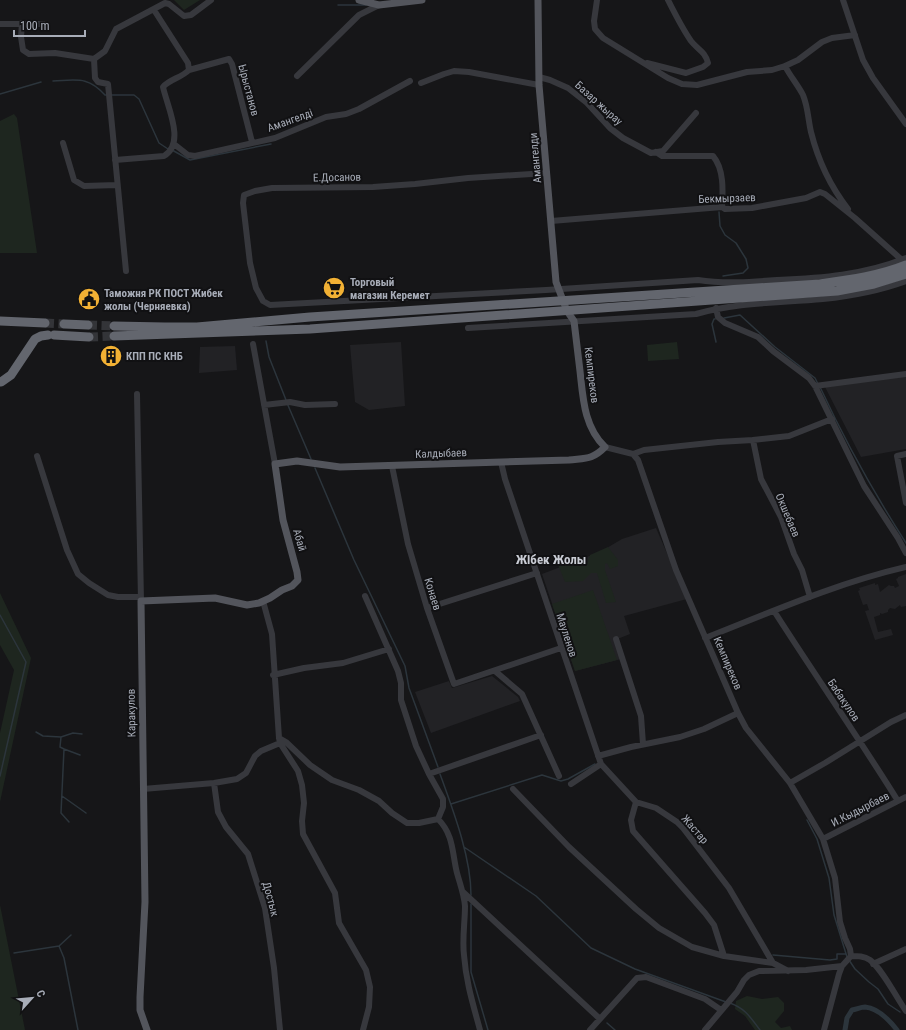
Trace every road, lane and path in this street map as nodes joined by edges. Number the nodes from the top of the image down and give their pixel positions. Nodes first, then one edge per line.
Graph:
1 (211, 0) edge
2 (359, 0) edge
3 (422, 0) edge
4 (538, 0) edge
5 (597, 0) edge
6 (668, 0) edge
7 (843, 0) edge
8 (379, 5) junction
9 (154, 10) junction
10 (22, 23) junction
11 (0, 24) edge
12 (43, 24) dead end
13 (855, 35) junction
14 (94, 59) junction
15 (642, 62) junction
16 (785, 66) junction
17 (189, 70) junction
18 (297, 76) dead end
19 (539, 77) junction
20 (410, 81) dead end
21 (421, 83) dead end
22 (539, 85) junction
23 (696, 113) dead end
24 (906, 124) edge
25 (252, 142) junction
26 (63, 143) dead end
27 (174, 144) junction
28 (656, 152) junction
29 (115, 160) junction
30 (547, 173) junction
31 (117, 185) junction
32 (722, 207) junction
33 (855, 218) junction
34 (551, 221) junction
35 (905, 261) edge
36 (126, 271) dead end
37 (906, 274) edge
38 (906, 280) edge
39 (558, 289) junction
40 (563, 300) junction
41 (716, 308) junction
42 (568, 311) junction
43 (310, 317) junction
44 (0, 321) edge
45 (574, 322) junction
46 (45, 323) tunnel mouth
47 (64, 324) tunnel mouth
48 (88, 325) tunnel mouth
49 (114, 326) tunnel mouth
50 (229, 328) junction
51 (468, 328) dead end
52 (310, 329) junction
53 (114, 336) tunnel mouth
54 (89, 337) tunnel mouth
55 (253, 344) dead end
56 (906, 374) edge
57 (1, 382) dead end
58 (815, 386) junction
59 (137, 394) dead end
60 (335, 404) dead end
61 (264, 405) junction
62 (832, 419) junction
63 (754, 440) junction
64 (605, 447) junction
65 (633, 454) junction
66 (906, 454) edge
67 (37, 456) dead end
68 (501, 462) junction
69 (275, 464) junction
70 (392, 466) junction
71 (906, 504) edge
72 (906, 553) edge
73 (906, 567) edge
74 (536, 573) junction
75 (365, 596) dead end
76 (810, 597) junction
77 (141, 599) junction
78 (263, 601) junction
79 (427, 608) junction
80 (774, 611) junction
81 (705, 638) junction
82 (616, 639) dead end
83 (561, 648) junction
84 (389, 649) junction
85 (495, 671) junction
86 (274, 675) junction
87 (738, 713) junction
88 (906, 715) edge
89 (541, 734) junction
90 (279, 740) junction
91 (860, 741) junction
92 (643, 744) junction
93 (598, 756) junction
94 (601, 764) junction
95 (429, 774) junction
96 (559, 776) dead end
97 (214, 783) junction
98 (790, 783) junction
99 (571, 784) dead end
100 (143, 789) junction
101 (513, 789) dead end
102 (906, 797) edge
103 (898, 801) junction
104 (636, 802) junction
105 (438, 819) junction
106 (824, 839) junction
107 (463, 892) junction
108 (906, 949) edge
109 (724, 956) junction
110 (851, 956) junction
111 (773, 962) junction
112 (873, 964) junction
113 (842, 966) junction
114 (788, 971) junction
115 (721, 1010) junction
116 (906, 1011) edge
117 (600, 1019) junction
118 (147, 1030) edge
119 (280, 1030) edge
120 (363, 1030) edge
121 (480, 1030) edge
122 (590, 1030) edge
123 (705, 1030) edge
124 (824, 1030) edge

1 - 9 street
2 - 8 main road
3 - 8 main road
4 - 19 main road, Амангелди
5 - 15 street
6 - 15 street
7 - 13 street
8 - 18 street
9 - 14 street
9 - 17 street
10 - 11 street
10 - 12 street
10 - 14 street
13 - 16 street
13 - 24 street
14 - 29 street
15 - 16 street
16 - 33 street
17 - 25 street, Ырыстанов
17 - 27 street, Ырыстанов
19 - 22 main road, Амангелди
19 - 28 street, Базар жырау
20 - 25 street, Амангелді
21 - 22 street
22 - 30 main road, Амангелди
23 - 28 street
25 - 27 street, Амангелді
26 - 31 street
27 - 29 street
28 - 32 street, Базар жырау
29 - 31 street
30 - 34 main road, Амангелди
30 - 39 street, Е.Досанов
31 - 36 street
32 - 33 street, Бекмырзаев
32 - 34 street, Бекмырзаев
33 - 35 street, Бекмырзаев
34 - 39 main road, Амангелди
35 - 39 street
35 - 40 highway
37 - 42 highway
38 - 41 street
39 - 40 main road, Амангелди
40 - 42 main road, Амангелди
40 - 43 highway
41 - 45 street
41 - 58 street
42 - 45 main road, Кемпиреков
42 - 52 highway
43 - 50 highway
43 - 52 highway
44 - 46 highway
45 - 51 street
45 - 64 main road, Кемпиреков
47 - 48 highway
49 - 50 highway
50 - 52 highway
50 - 53 highway
54 - 57 highway
55 - 61 street, Абай
56 - 58 street
58 - 62 street
59 - 77 street, Каракулов
60 - 61 street
61 - 69 street, Абай
62 - 63 street
62 - 72 street
63 - 65 street
63 - 76 street, Окшебаев
64 - 65 street
64 - 68 main road, Калдыбаев
65 - 81 street, Кемпиреков
66 - 71 street
67 - 77 street
68 - 70 main road, Калдыбаев
68 - 74 street, Мауленов
69 - 70 main road, Калдыбаев
69 - 78 main road, Абай
70 - 79 street, Конаев
73 - 76 street
74 - 79 street
74 - 83 street, Мауленов
75 - 84 street
76 - 80 street
77 - 78 main road, Абай
77 - 100 main road, Каракулов
78 - 86 street
79 - 85 street, Конаев
80 - 81 street
80 - 91 street, Бабакулов
81 - 87 street, Кемпиреков
82 - 92 street
83 - 85 street, Конаев
83 - 93 street, Мауленов
84 - 86 street
84 - 95 street
85 - 89 street
86 - 90 street
87 - 92 street
87 - 98 street, Кемпиреков
88 - 91 street
89 - 95 street
89 - 96 street
90 - 97 street
90 - 105 street
90 - 120 street
91 - 98 street
91 - 103 street, Бабакулов
92 - 93 street
93 - 94 street, Мауленов
94 - 99 street
94 - 104 street, Мауленов
95 - 105 street
97 - 100 street
97 - 119 street, Достык
98 - 106 street, Кемпиреков
100 - 118 main road, Каракулов
101 - 109 street, Жастар
102 - 103 street, И.Кыдырбаев
103 - 106 street, И.Кыдырбаев
104 - 109 street
104 - 111 street, Жастар
105 - 107 street
106 - 110 street, Кемпиреков
107 - 117 street
107 - 121 street
108 - 112 street
109 - 111 street, Жастар
110 - 112 street
110 - 113 street
111 - 114 street, Жастар
112 - 116 street
113 - 114 street
113 - 124 street
114 - 115 street
115 - 117 street
115 - 123 street
117 - 122 street

